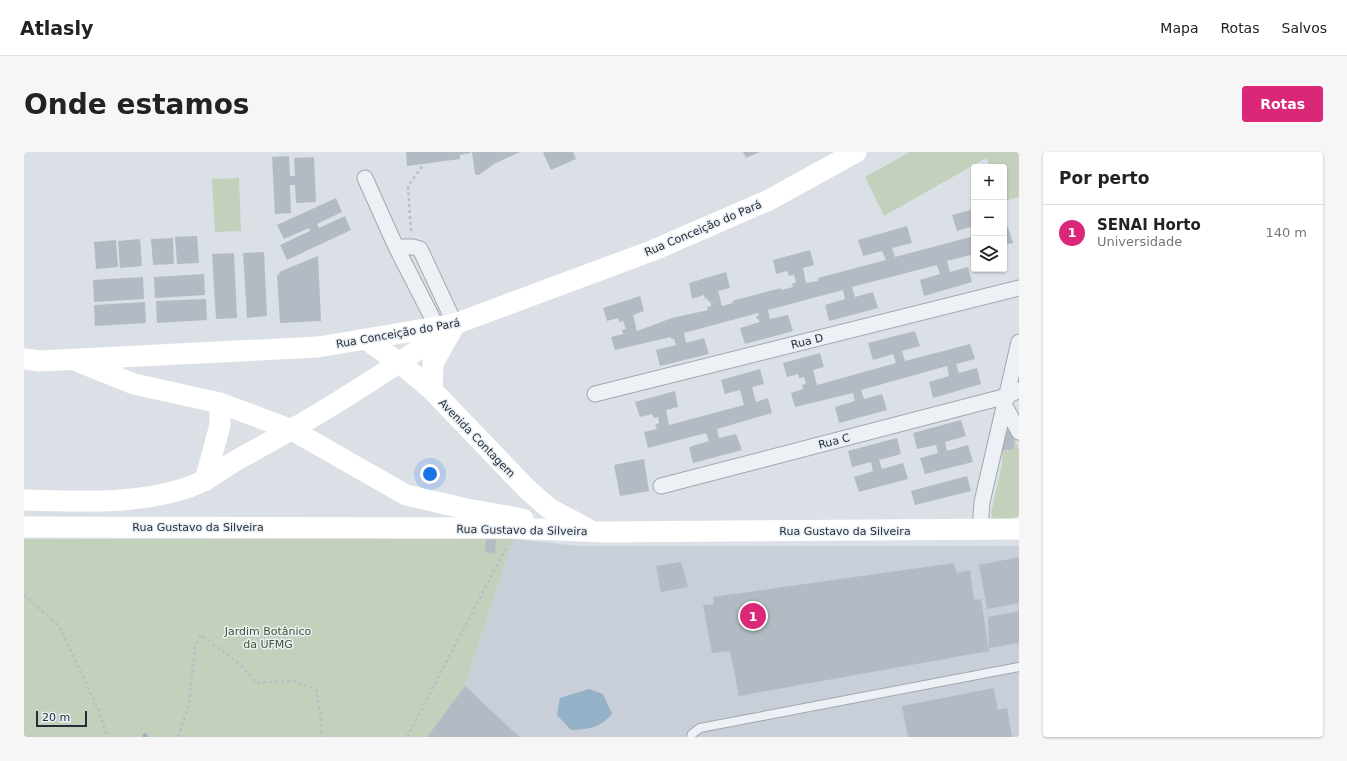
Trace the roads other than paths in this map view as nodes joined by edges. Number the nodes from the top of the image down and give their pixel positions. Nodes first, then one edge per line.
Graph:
1 (856, 152) edge
2 (365, 178) dead end
3 (396, 247) junction
4 (1019, 288) edge
5 (446, 326) junction
6 (367, 340) junction
7 (1019, 342) edge
8 (24, 359) edge
9 (72, 359) junction
10 (399, 362) junction
11 (432, 390) junction
12 (595, 394) dead end
13 (1010, 397) edge
14 (220, 403) junction
15 (292, 430) junction
16 (1019, 432) edge
17 (205, 480) junction
18 (661, 486) dead end
19 (24, 488) edge
20 (24, 500) edge
21 (52, 501) junction
22 (24, 527) edge
23 (1019, 529) edge
24 (980, 530) junction
25 (592, 531) junction
26 (1019, 667) edge
27 (691, 737) edge

1 - 5 main road, Rua Conceição do Pará
2 - 3 street
3 - 5 street
3 - 5 street
4 - 12 street, Rua D
5 - 6 main road, Rua Conceição do Pará
5 - 10 main road
5 - 11 main road, Avenida Contagem
6 - 9 main road, Rua Conceição do Pará
6 - 10 main road
7 - 13 street
8 - 9 main road, Rua Conceição do Pará
9 - 14 main road
10 - 11 main road
10 - 15 main road
11 - 25 main road, Avenida Contagem
13 - 16 street
13 - 18 street, Rua C
13 - 24 street
14 - 15 main road
14 - 17 main road
15 - 17 main road
15 - 25 main road
17 - 21 main road
19 - 21 main road
20 - 21 main road
22 - 25 main road, Rua Gustavo da Silveira
23 - 24 main road, Rua Gustavo da Silveira
24 - 25 main road, Rua Gustavo da Silveira
26 - 27 lane

